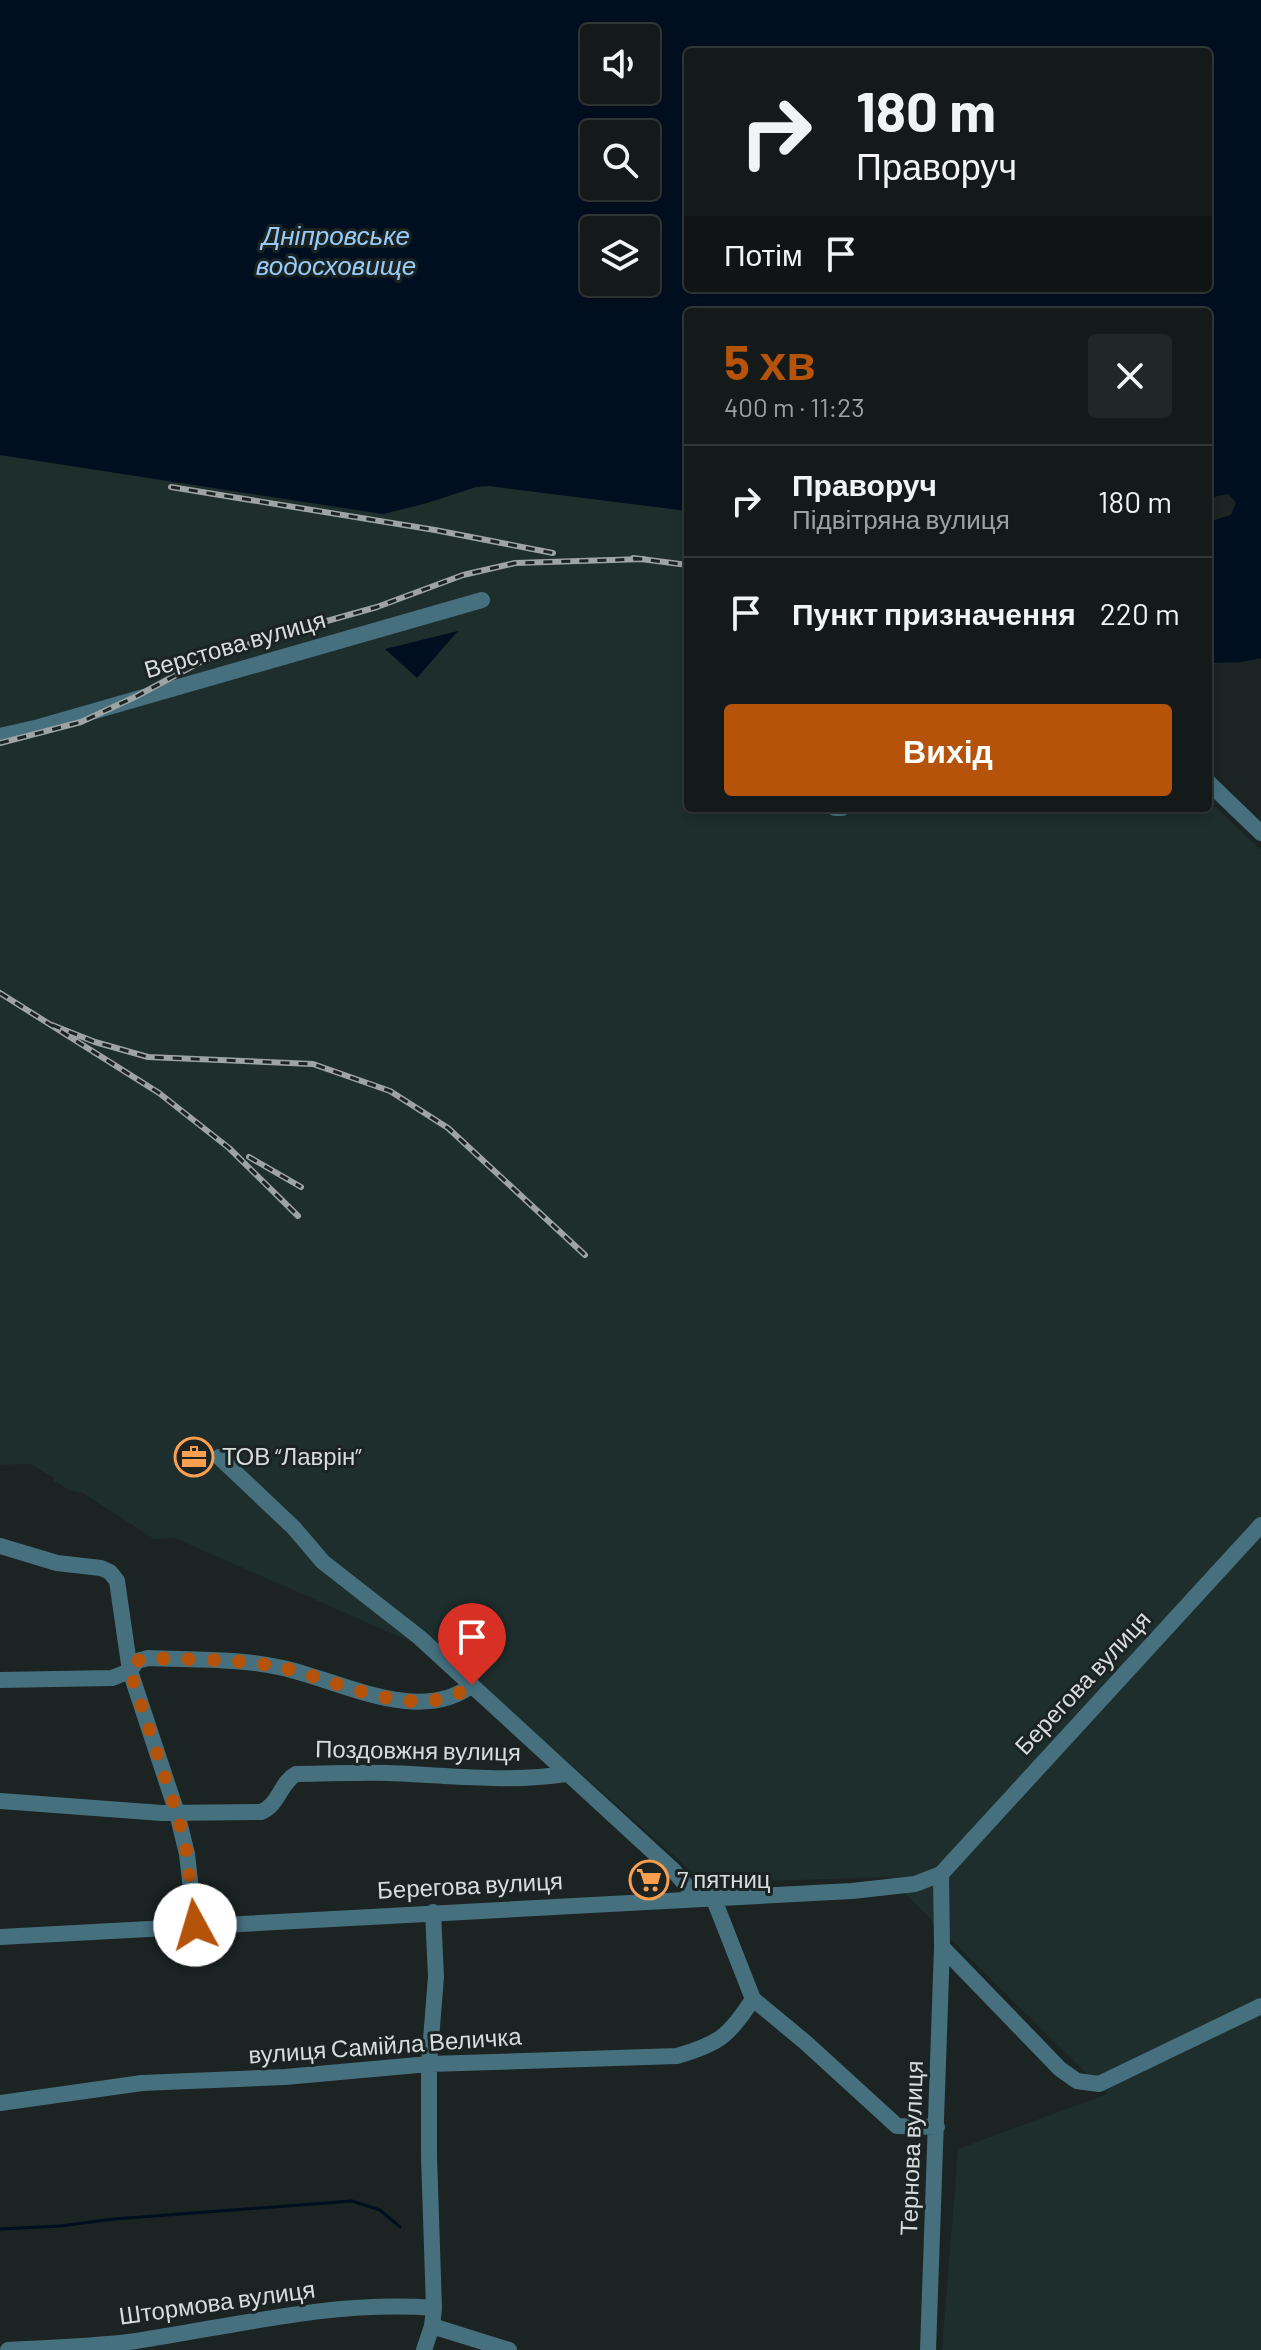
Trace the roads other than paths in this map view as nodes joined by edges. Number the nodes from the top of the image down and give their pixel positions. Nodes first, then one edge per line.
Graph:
1 (482, 600) dead end
2 (0, 736) edge
3 (1212, 786) edge
4 (1261, 833) edge
5 (219, 1457) dead end
6 (1261, 1525) edge
7 (0, 1546) edge
8 (130, 1671) junction
9 (0, 1680) edge
10 (472, 1685) junction
11 (566, 1774) junction
12 (0, 1801) edge
13 (177, 1813) junction
14 (941, 1874) junction
15 (705, 1897) junction
16 (433, 1912) junction
17 (195, 1925) junction
18 (0, 1937) edge
19 (942, 1947) junction
20 (753, 1999) junction
21 (1261, 2006) edge
22 (429, 2064) junction
23 (0, 2103) edge
24 (937, 2127) junction
25 (434, 2308) junction
26 (432, 2326) junction
27 (8, 2350) edge
28 (424, 2350) edge
29 (509, 2350) edge
30 (928, 2350) edge

1 - 2 street, Верстова вулиця
3 - 4 street
5 - 10 street
6 - 14 street, Берегова вулиця
7 - 8 street
8 - 9 street
8 - 10 street
8 - 13 street
10 - 11 street
11 - 13 street, Поздовжня вулиця
11 - 15 street
12 - 13 street, Поздовжня вулиця
13 - 17 street
14 - 15 street, Берегова вулиця
14 - 19 street
15 - 16 street, Берегова вулиця
15 - 20 street
16 - 17 street, Берегова вулиця
16 - 22 street
17 - 18 street, Берегова вулиця
19 - 21 street
19 - 24 street, Тернова вулиця
20 - 22 street, вулиця Самійла Величка
20 - 24 street
22 - 23 street, вулиця Самійла Величка
22 - 25 street
24 - 30 street, Тернова вулиця
25 - 26 street
25 - 27 street, Штормова вулиця
26 - 28 street
26 - 29 street

